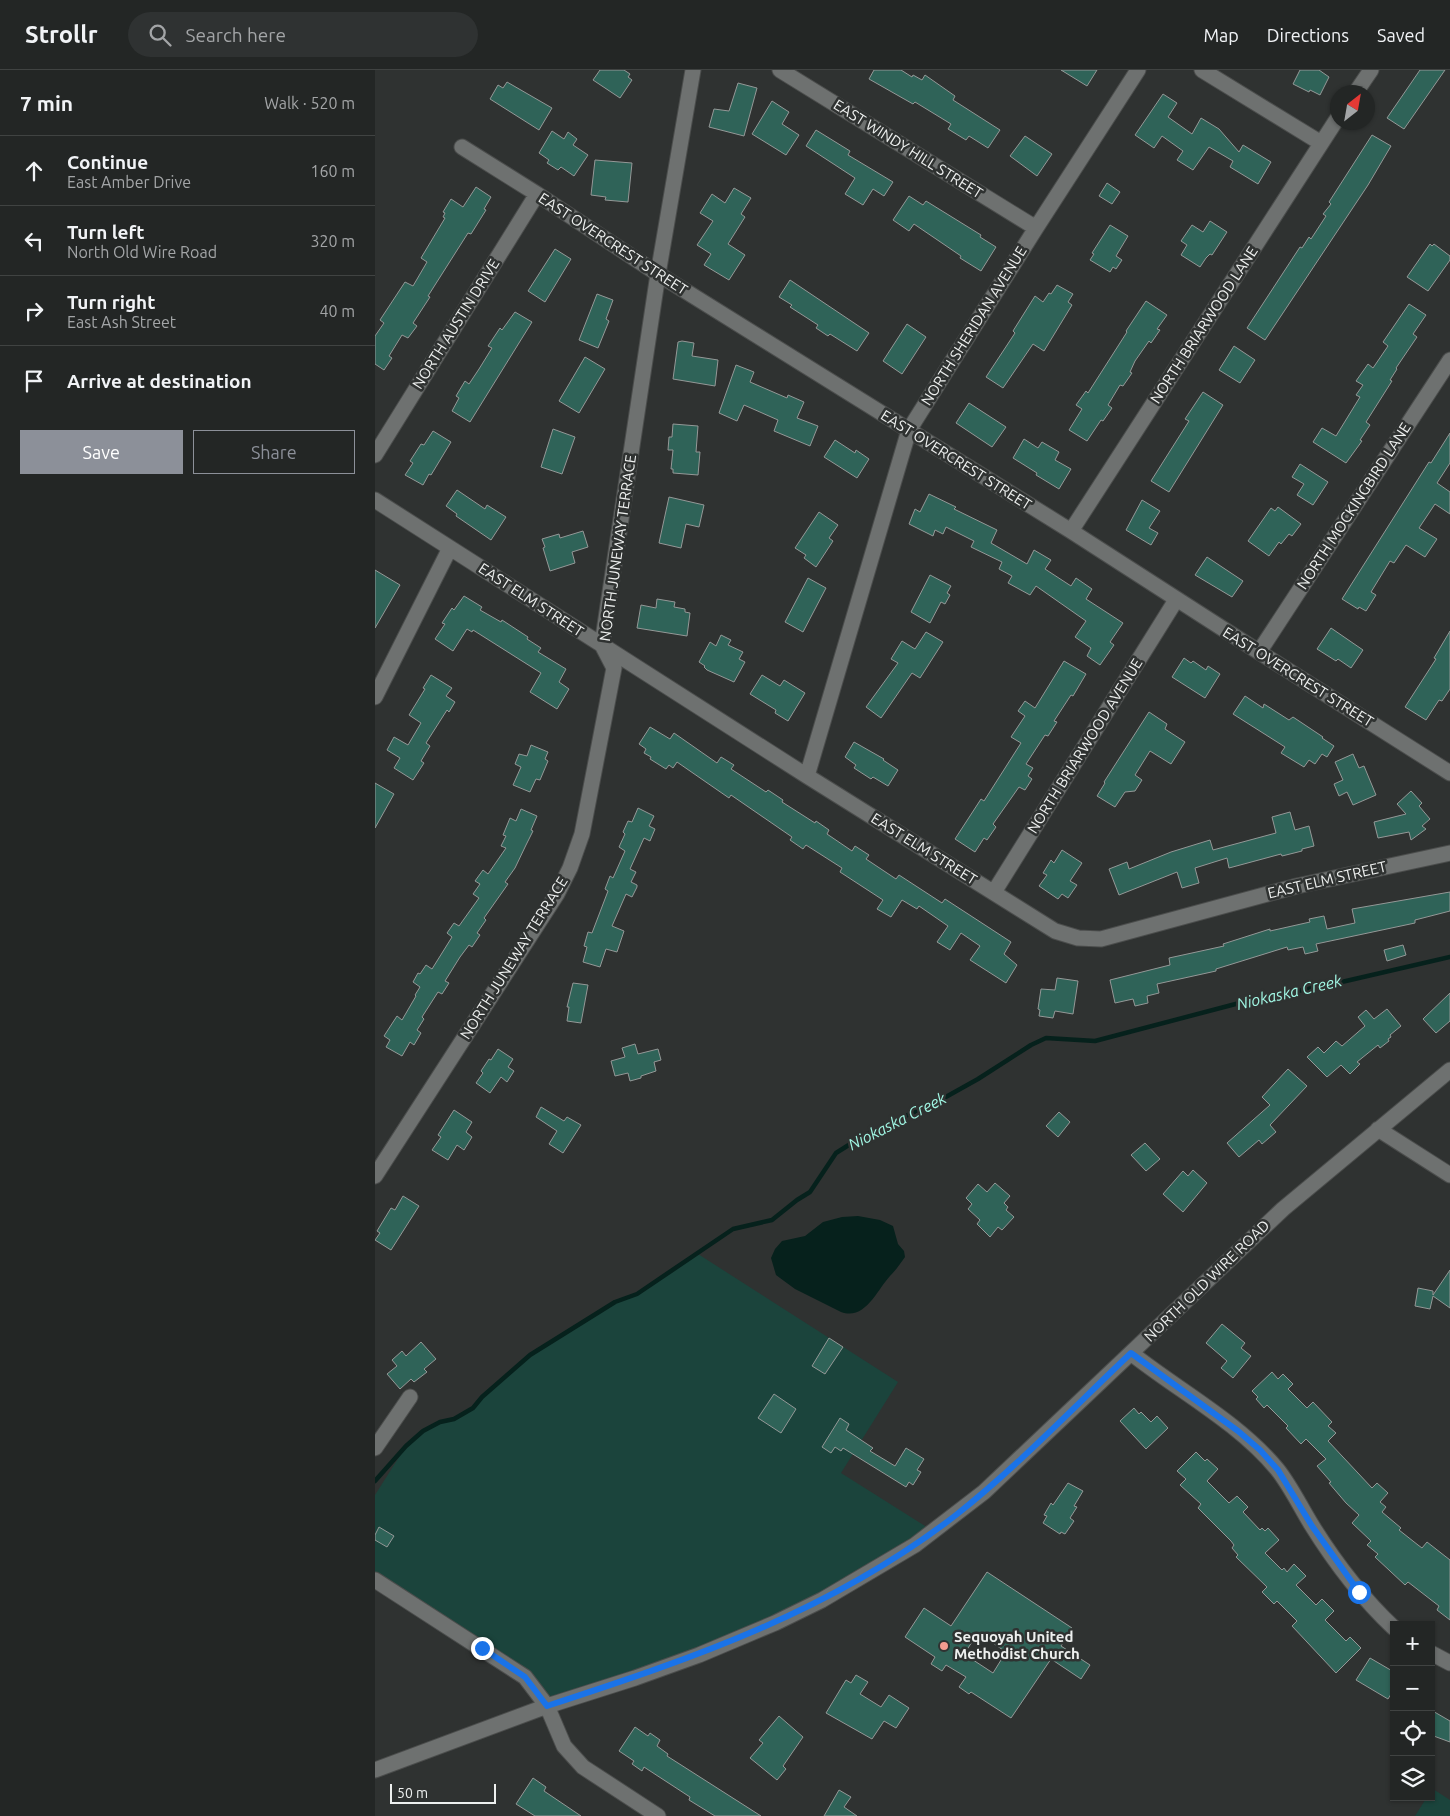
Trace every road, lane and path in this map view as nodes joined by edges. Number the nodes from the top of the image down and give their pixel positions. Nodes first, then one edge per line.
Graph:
1 (693, 70) edge
2 (780, 70) edge
3 (1138, 70) edge
4 (1202, 70) edge
5 (1371, 70) edge
6 (1361, 85) edge
7 (1330, 130) edge
8 (1321, 143) junction
9 (462, 147) dead end
10 (537, 194) junction
11 (1036, 228) junction
12 (658, 274) junction
13 (1450, 360) edge
14 (909, 430) junction
15 (375, 455) edge
16 (375, 500) edge
17 (1071, 532) junction
18 (450, 548) junction
19 (1176, 600) junction
20 (602, 645) junction
21 (1259, 652) junction
22 (375, 697) edge
23 (1448, 768) edge
24 (807, 776) junction
25 (1450, 853) edge
26 (994, 892) junction
27 (1450, 1070) edge
28 (1378, 1129) junction
29 (1450, 1175) edge
30 (375, 1176) edge
31 (1131, 1353) junction
32 (410, 1397) dead end
33 (375, 1448) edge
34 (375, 1580) edge
35 (1390, 1624) edge
36 (1435, 1656) edge
37 (1450, 1663) edge
38 (547, 1706) junction
39 (375, 1770) edge
40 (658, 1816) edge

1 - 12 street, NORTH JUNEWAY TERRACE
2 - 11 street, EAST WINDY HILL STREET
3 - 11 street, NORTH SHERIDAN AVENUE
4 - 8 street
5 - 6 street
7 - 8 street, NORTH BRIARWOOD LANE
8 - 17 street, NORTH BRIARWOOD LANE
9 - 10 street, EAST OVERCREST STREET
10 - 12 street, EAST OVERCREST STREET
10 - 15 street, NORTH AUSTIN DRIVE
11 - 14 street, NORTH SHERIDAN AVENUE
12 - 14 street, EAST OVERCREST STREET
12 - 20 street, NORTH JUNEWAY TERRACE
13 - 21 street, NORTH MOCKINGBIRD LANE
14 - 17 street, EAST OVERCREST STREET
14 - 24 street, NORTH SHERIDAN AVENUE
16 - 18 street
17 - 19 street, EAST OVERCREST STREET
18 - 20 street, EAST ELM STREET
18 - 22 street
19 - 21 street, EAST OVERCREST STREET
19 - 26 street, NORTH BRIARWOOD AVENUE
20 - 24 street, EAST ELM STREET
20 - 30 street, NORTH JUNEWAY TERRACE
21 - 23 street, EAST OVERCREST STREET
24 - 26 street, EAST ELM STREET
25 - 26 street, EAST ELM STREET
27 - 28 street, NORTH OLD WIRE ROAD
28 - 29 street
28 - 31 street, NORTH OLD WIRE ROAD
31 - 35 street
31 - 38 street, NORTH OLD WIRE ROAD
32 - 33 street
34 - 38 street
36 - 37 street
38 - 39 street, NORTH OLD WIRE ROAD
38 - 40 street

